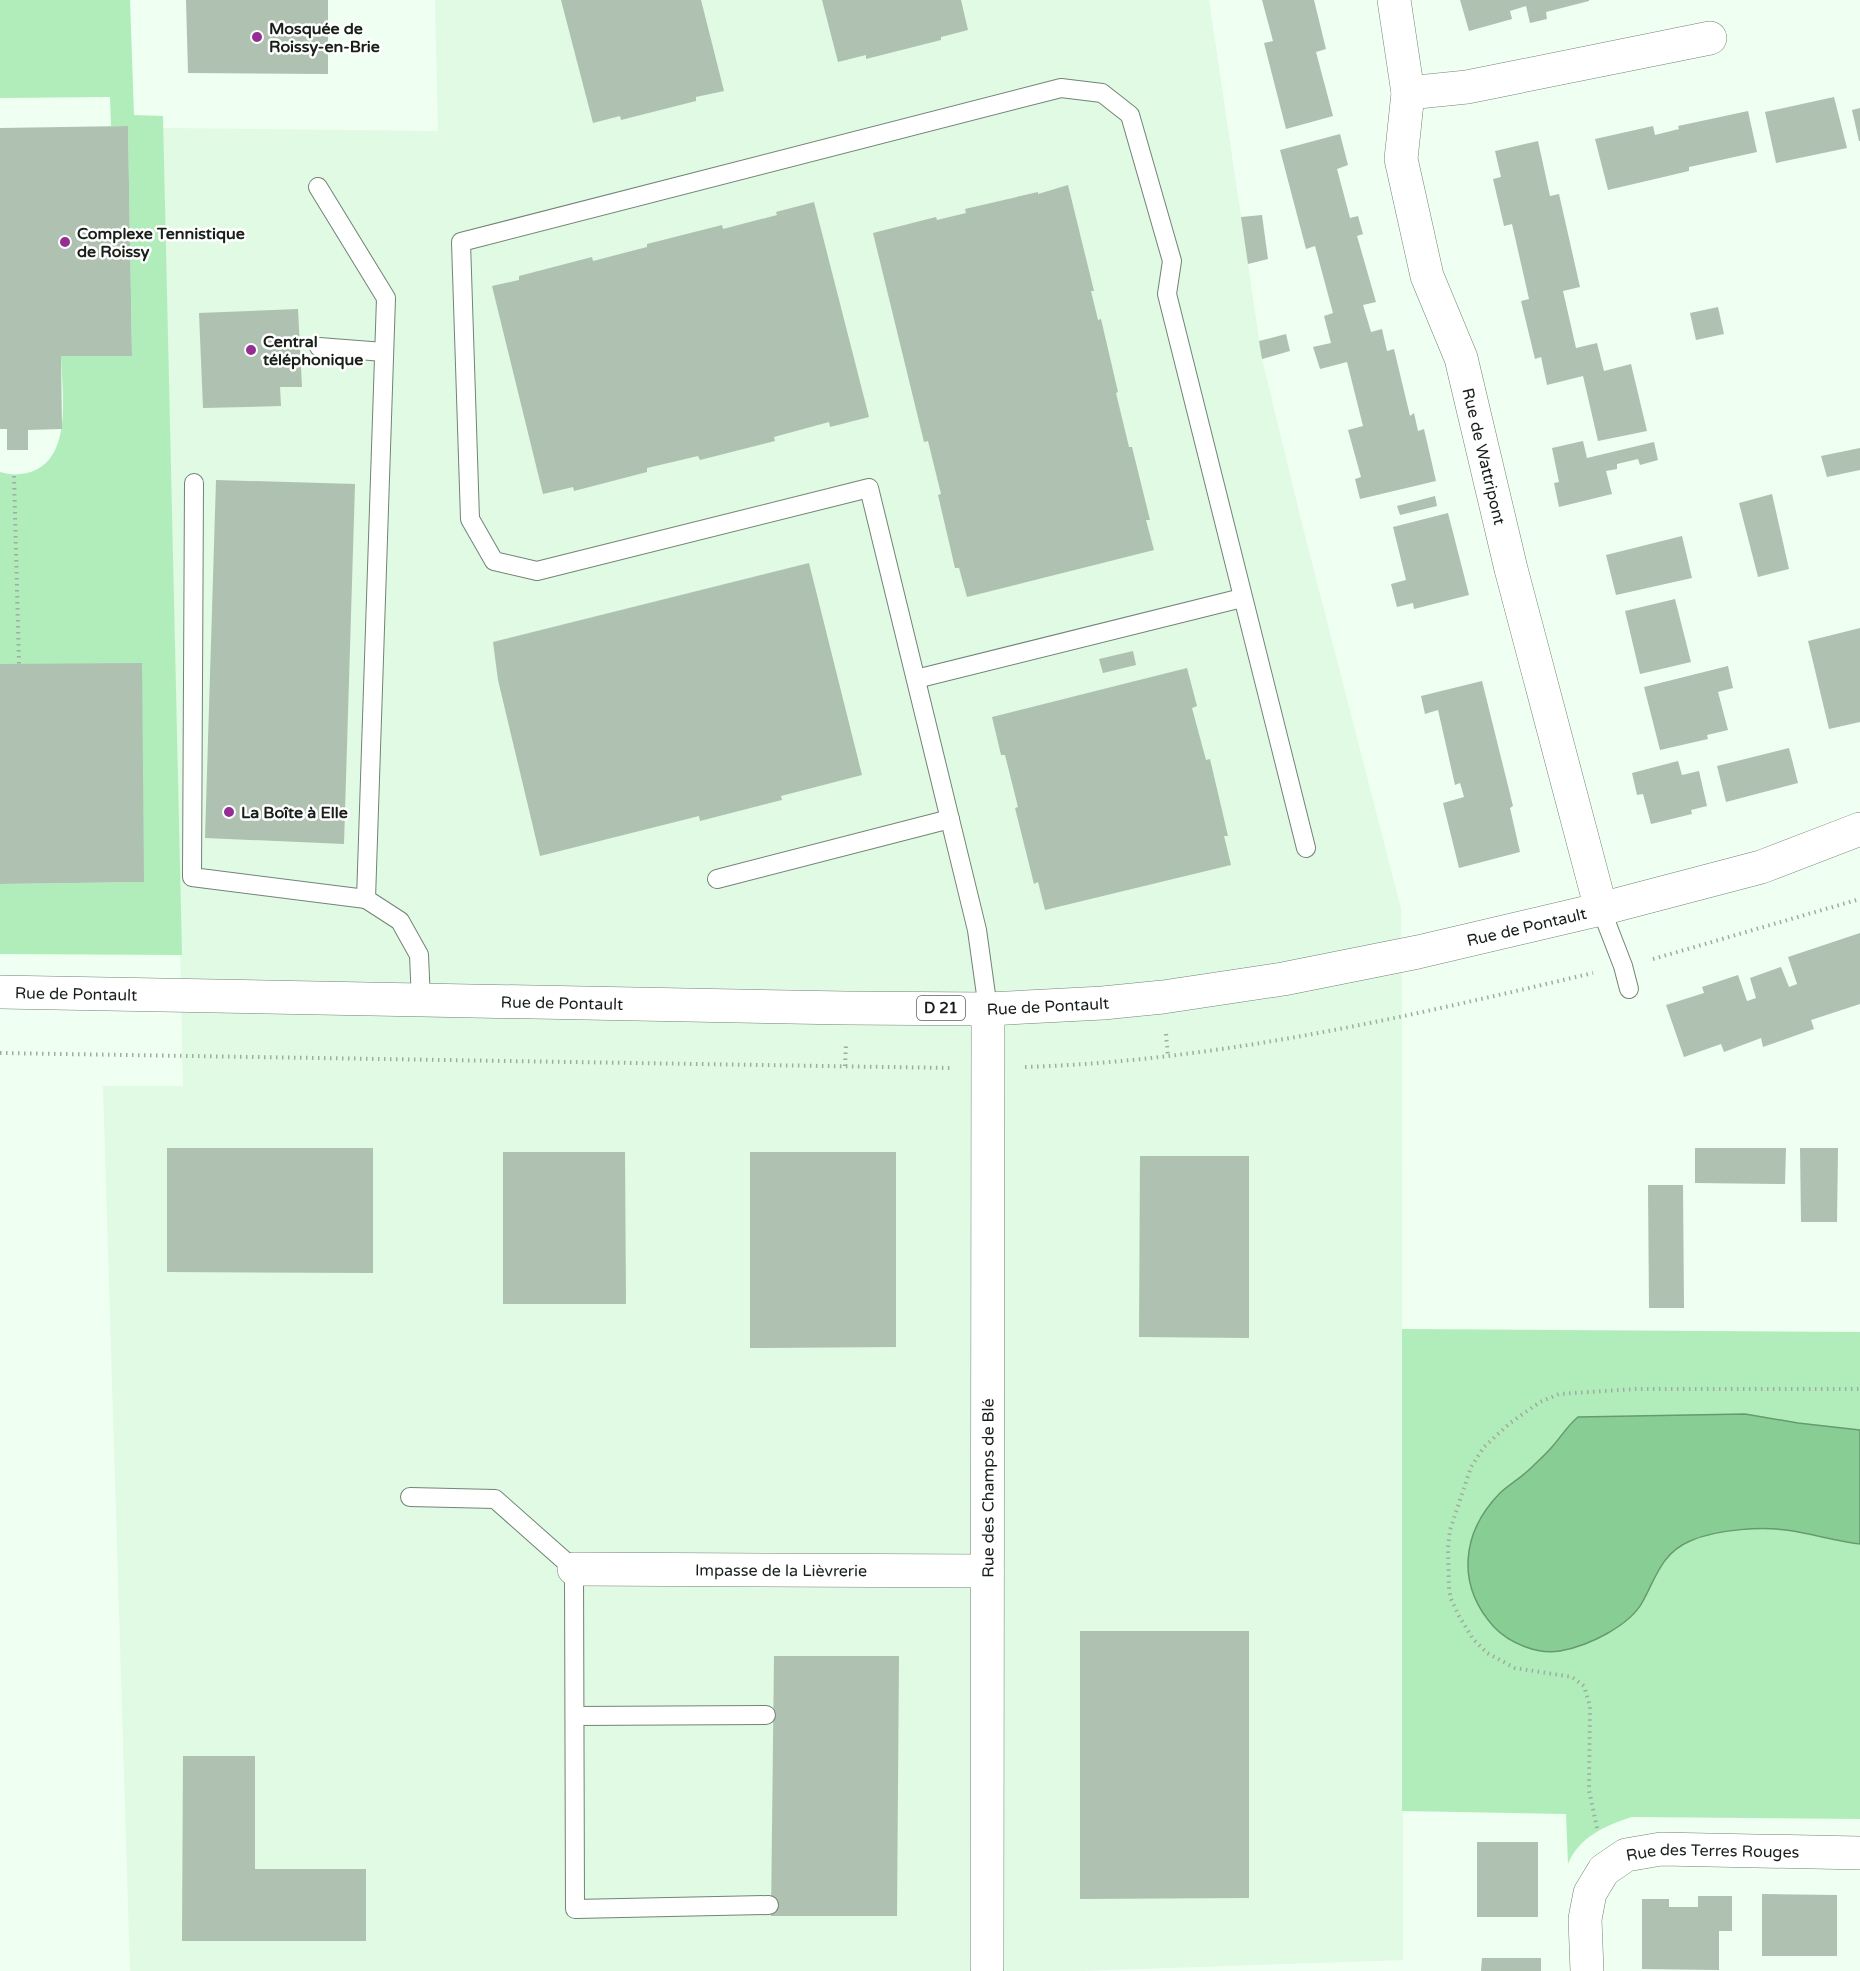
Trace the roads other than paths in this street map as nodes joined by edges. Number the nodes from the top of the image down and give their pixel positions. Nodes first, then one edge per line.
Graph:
1 (1394, 0) edge
2 (1710, 39) dead end
3 (1408, 93) junction
4 (318, 187) dead end
5 (320, 347) dead end
6 (384, 352) junction
7 (194, 483) dead end
8 (1242, 598) junction
9 (916, 679) junction
10 (950, 819) junction
11 (1860, 829) edge
12 (1306, 848) dead end
13 (717, 879) dead end
14 (366, 899) junction
15 (1601, 909) junction
16 (1629, 989) dead end
17 (0, 992) edge
18 (421, 1001) junction
19 (988, 1009) junction
20 (410, 1497) dead end
21 (574, 1569) junction
22 (987, 1571) junction
23 (766, 1714) dead end
24 (574, 1716) junction
25 (1860, 1853) edge
26 (769, 1905) dead end
27 (987, 1968) dead end
28 (1587, 1971) edge

1 - 3 street, Rue de Wattripont
2 - 3 street
3 - 15 street, Rue de Wattripont
4 - 6 lane
5 - 6 lane
6 - 14 lane
7 - 14 lane
8 - 9 lane
8 - 9 lane
8 - 12 lane
9 - 10 lane
10 - 13 lane
10 - 19 lane
11 - 15 street, Rue de Pontault / D 21
14 - 18 lane
15 - 16 lane
15 - 19 street, Rue de Pontault / D 21
17 - 18 street, Rue de Pontault / D 21
18 - 19 street, Rue de Pontault / D 21
19 - 22 street, Rue des Champs de Blé
20 - 21 lane
21 - 22 street, Impasse de la Lièvrerie
21 - 24 lane
22 - 27 street, Rue des Champs de Blé
23 - 24 lane
24 - 26 lane
25 - 28 street, Rue des Terres Rouges

